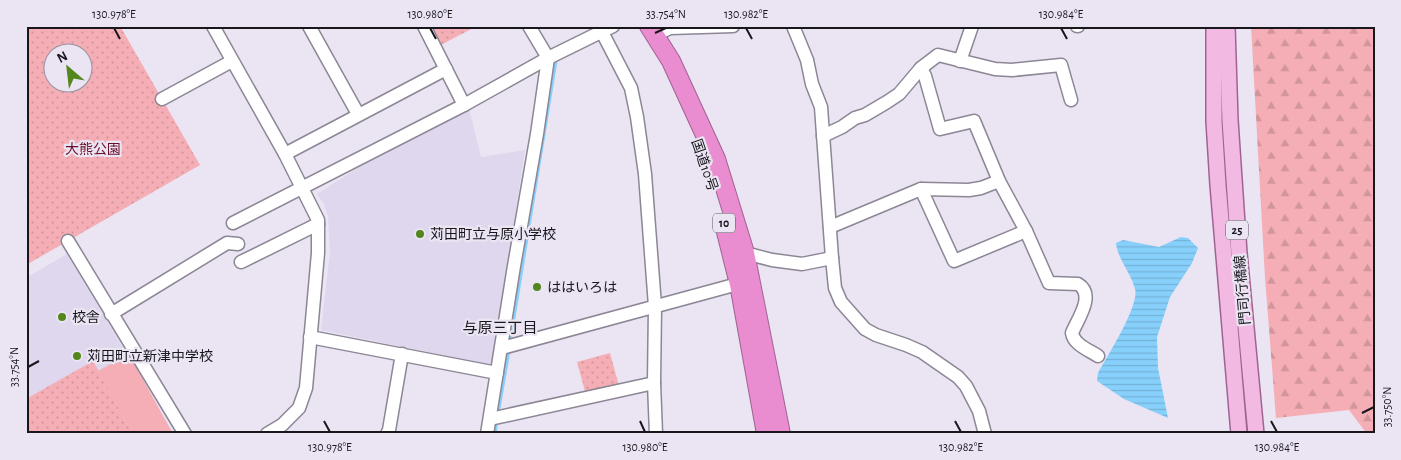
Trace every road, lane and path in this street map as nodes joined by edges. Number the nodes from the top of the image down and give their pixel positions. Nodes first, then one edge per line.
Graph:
1 (213, 26) edge
2 (309, 26) edge
3 (424, 26) edge
4 (529, 26) edge
5 (613, 26) edge
6 (637, 26) edge
7 (732, 26) edge
8 (793, 26) edge
9 (972, 26) edge
10 (1214, 26) edge
11 (1227, 26) edge
12 (652, 30) edge
13 (602, 32) junction
14 (548, 58) junction
15 (232, 61) junction
16 (960, 61) junction
17 (921, 68) junction
18 (446, 69) junction
19 (162, 99) dead end
20 (1071, 100) dead end
21 (464, 105) junction
22 (358, 114) junction
23 (823, 136) junction
24 (285, 154) junction
25 (999, 181) junction
26 (922, 188) junction
27 (302, 189) junction
28 (233, 223) dead end
29 (318, 224) junction
30 (830, 227) junction
31 (1026, 231) junction
32 (68, 241) dead end
33 (238, 244) dead end
34 (737, 248) junction
35 (832, 258) junction
36 (241, 262) dead end
37 (745, 282) junction
38 (655, 306) junction
39 (111, 314) junction
40 (310, 337) junction
41 (502, 348) junction
42 (402, 354) junction
43 (1098, 356) dead end
44 (497, 372) junction
45 (654, 383) junction
46 (490, 418) junction
47 (776, 433) edge
48 (185, 434) edge
49 (267, 434) edge
50 (387, 434) edge
51 (487, 434) edge
52 (656, 434) edge
53 (984, 434) edge
54 (1239, 434) edge
55 (1256, 434) edge

1 - 15 street
2 - 22 street
3 - 18 street
4 - 14 street
5 - 13 street
6 - 34 highway, 国道10号 / 10
7 - 12 street
8 - 23 street
9 - 16 street
10 - 54 main road, 門司行橋線 / 25
11 - 55 main road, 門司行橋線 / 25
12 - 34 highway, 国道10号 / 10
13 - 14 street
13 - 38 street
14 - 21 street
14 - 41 street
15 - 19 street
15 - 24 street
16 - 17 street
16 - 20 street
17 - 23 street
17 - 25 street
18 - 21 street
18 - 22 street
21 - 27 street
22 - 24 street
23 - 30 street
24 - 27 street
25 - 26 street
25 - 31 street
26 - 30 street
26 - 31 street
27 - 28 street
27 - 29 street
29 - 36 street
29 - 40 street
30 - 35 street
31 - 43 street
32 - 39 street
33 - 39 street
34 - 35 street
34 - 37 highway, 国道10号 / 10
35 - 53 street
37 - 38 street
37 - 47 highway, 国道10号 / 10
38 - 41 street
38 - 45 street
39 - 48 street
40 - 42 street
40 - 49 street
41 - 44 street
42 - 44 street
42 - 50 street
44 - 46 street
45 - 46 street
45 - 52 street
46 - 51 street

